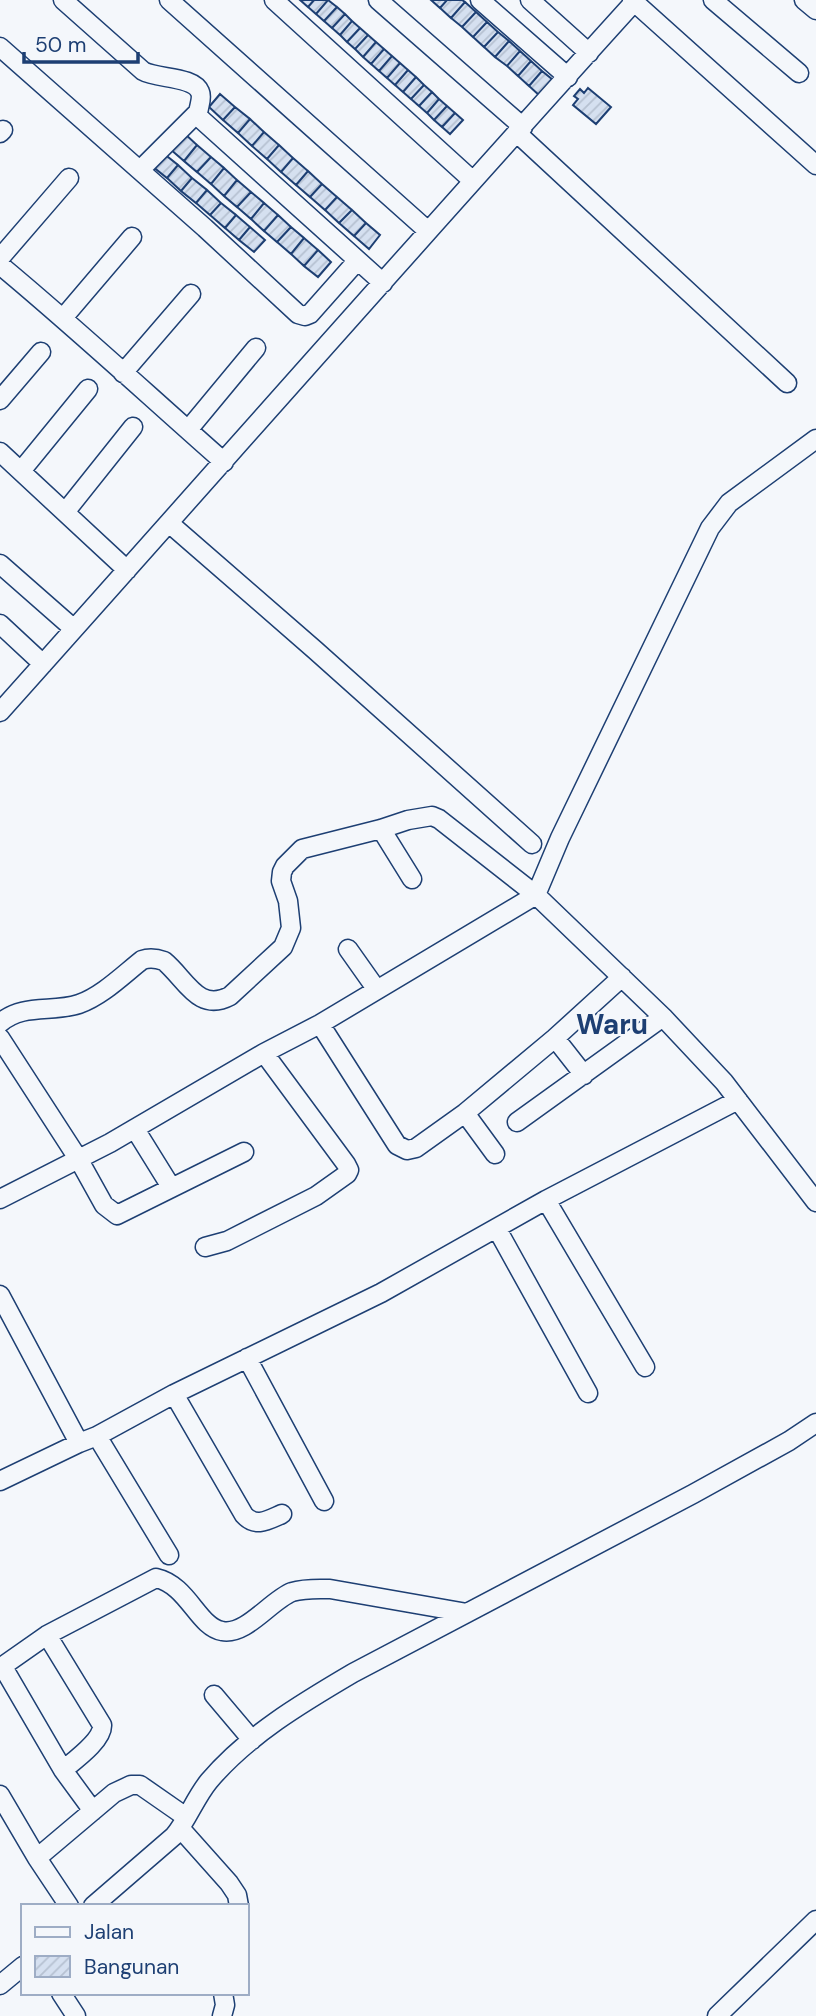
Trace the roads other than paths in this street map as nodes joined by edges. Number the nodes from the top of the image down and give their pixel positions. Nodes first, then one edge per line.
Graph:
1 (62, 0) edge
2 (169, 0) edge
3 (274, 0) edge
4 (379, 0) edge
5 (480, 0) edge
6 (530, 0) edge
7 (713, 0) edge
8 (804, 0) edge
9 (634, 1) edge
10 (816, 10) edge
11 (0, 47) edge
12 (589, 52) junction
13 (799, 73) dead end
14 (568, 77) junction
15 (198, 112) junction
16 (520, 130) junction
17 (816, 165) edge
18 (140, 170) junction
19 (69, 178) dead end
20 (473, 181) junction
21 (428, 231) junction
22 (132, 237) dead end
23 (0, 258) edge
24 (357, 261) junction
25 (0, 265) edge
26 (383, 283) junction
27 (191, 294) dead end
28 (63, 318) junction
29 (256, 348) dead end
30 (41, 352) dead end
31 (123, 373) junction
32 (787, 383) dead end
33 (88, 389) dead end
34 (0, 400) edge
35 (133, 427) dead end
36 (188, 430) junction
37 (816, 439) edge
38 (0, 452) edge
39 (224, 462) junction
40 (21, 471) junction
41 (66, 511) junction
42 (169, 523) junction
43 (0, 564) edge
44 (127, 570) junction
45 (0, 624) edge
46 (74, 629) junction
47 (43, 664) junction
48 (0, 712) edge
49 (381, 829) junction
50 (532, 844) dead end
51 (412, 879) dead end
52 (536, 895) junction
53 (348, 949) dead end
54 (622, 977) junction
55 (377, 990) junction
56 (663, 1017) junction
57 (0, 1023) edge
58 (320, 1024) junction
59 (0, 1038) edge
60 (555, 1038) junction
61 (264, 1053) junction
62 (584, 1075) junction
63 (732, 1091) junction
64 (465, 1113) junction
65 (517, 1122) dead end
66 (135, 1129) junction
67 (244, 1152) dead end
68 (495, 1154) dead end
69 (79, 1160) junction
70 (171, 1187) junction
71 (812, 1197) edge
72 (0, 1199) edge
73 (546, 1200) junction
74 (497, 1229) junction
75 (205, 1247) dead end
76 (0, 1295) edge
77 (247, 1358) junction
78 (645, 1367) dead end
79 (589, 1393) dead end
80 (174, 1394) junction
81 (816, 1423) edge
82 (97, 1436) junction
83 (79, 1443) junction
84 (0, 1481) edge
85 (324, 1501) dead end
86 (282, 1514) dead end
87 (169, 1555) dead end
88 (467, 1613) junction
89 (47, 1635) junction
90 (1, 1667) edge
91 (214, 1695) dead end
92 (252, 1740) junction
93 (63, 1770) junction
94 (0, 1795) edge
95 (93, 1811) junction
96 (183, 1823) junction
97 (37, 1858) junction
98 (68, 1904) edge
99 (95, 1904) edge
100 (239, 1904) edge
101 (816, 1920) edge
102 (21, 1968) edge
103 (0, 1984) edge
104 (62, 1995) edge
105 (223, 1995) edge
106 (76, 2016) edge
107 (222, 2016) edge
108 (717, 2016) edge

1 - 15 street
2 - 21 street
3 - 20 street
4 - 16 street
5 - 14 street
6 - 12 street
7 - 13 street
8 - 10 street
9 - 12 street
9 - 17 street
11 - 18 street
12 - 14 street
14 - 16 street
15 - 18 street
15 - 24 street
16 - 20 street
16 - 32 street
18 - 24 street
19 - 23 street
20 - 21 street
21 - 26 street
22 - 28 street
24 - 26 street
25 - 28 street
26 - 39 street
27 - 31 street
28 - 31 street
29 - 36 street
30 - 34 street
31 - 36 street
33 - 40 street
35 - 41 street
36 - 39 street
37 - 52 street
38 - 40 street
39 - 42 street
40 - 41 street
41 - 44 street
42 - 44 street
42 - 50 street
43 - 46 street
44 - 46 street
45 - 47 street
46 - 47 street
47 - 48 street
49 - 51 street
49 - 52 street
49 - 57 street
52 - 54 street
52 - 55 street
53 - 55 street
54 - 56 street
54 - 60 street
55 - 58 street
56 - 62 street
56 - 63 street
58 - 61 street
58 - 64 street
59 - 69 street
60 - 62 street
60 - 64 street
61 - 66 street
61 - 75 street
62 - 65 street
63 - 71 street
63 - 73 street
64 - 68 street
66 - 69 street
66 - 70 street
67 - 70 street
69 - 70 street
69 - 72 street
73 - 74 street
73 - 78 street
74 - 77 street
74 - 79 street
76 - 83 street
77 - 80 street
77 - 85 street
80 - 82 street
80 - 86 street
81 - 88 street
82 - 83 street
82 - 87 street
83 - 84 street
88 - 89 street
88 - 92 street
89 - 90 street
89 - 93 street
90 - 93 street
91 - 92 street
92 - 96 street
93 - 95 street
94 - 97 street
95 - 96 street
95 - 97 street
96 - 99 street
96 - 100 street
97 - 98 street
101 - 108 street
102 - 103 street
104 - 106 street
105 - 107 street

